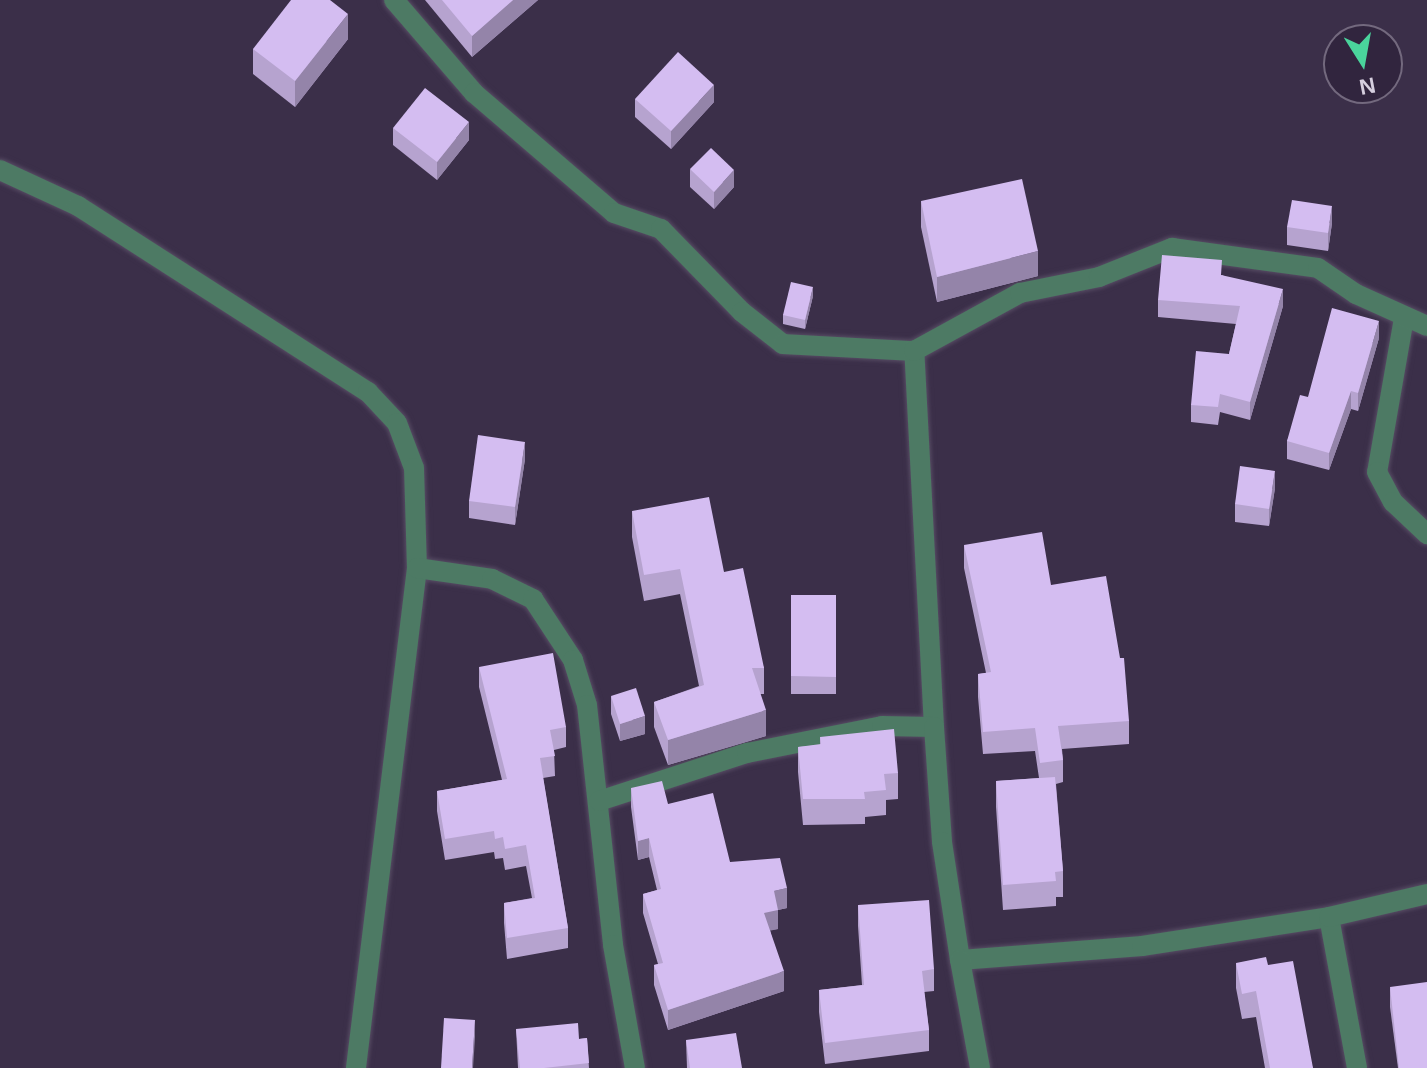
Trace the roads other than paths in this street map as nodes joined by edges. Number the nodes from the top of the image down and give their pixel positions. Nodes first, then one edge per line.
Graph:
1 (394, 0) edge
2 (0, 170) edge
3 (1404, 318) junction
4 (1427, 326) edge
5 (914, 351) junction
6 (1427, 534) edge
7 (417, 568) junction
8 (934, 727) junction
9 (599, 801) junction
10 (1427, 894) edge
11 (1329, 917) junction
12 (960, 960) junction
13 (356, 1068) edge
14 (635, 1068) edge
15 (980, 1068) edge
16 (1357, 1068) edge

1 - 5 street
2 - 7 street
3 - 4 street
3 - 5 street
3 - 6 street
5 - 8 street
7 - 9 street
7 - 13 street
8 - 9 street
8 - 12 street
9 - 14 street
10 - 11 street
11 - 12 street
11 - 16 street
12 - 15 street

